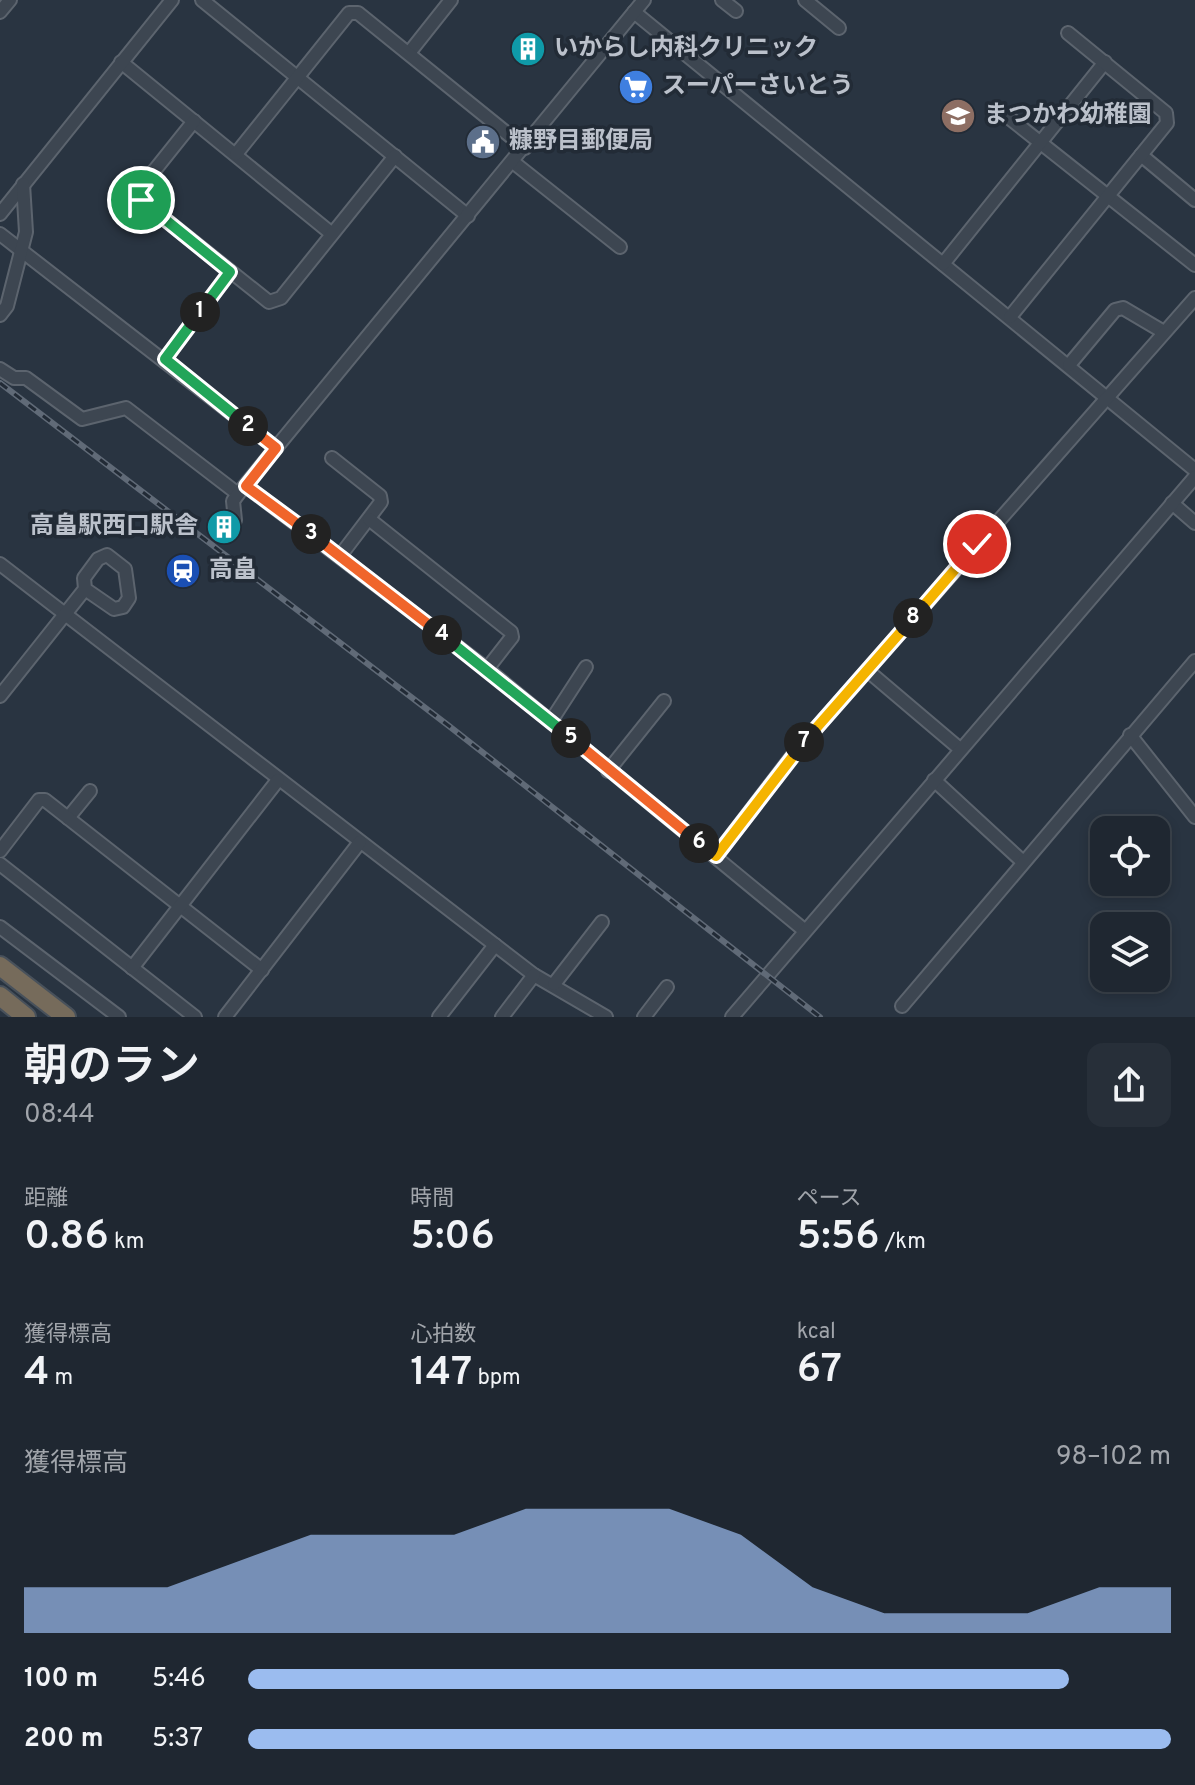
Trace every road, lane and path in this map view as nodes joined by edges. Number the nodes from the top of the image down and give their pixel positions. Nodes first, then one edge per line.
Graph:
1 (10, 0) edge
2 (172, 0) edge
3 (202, 0) edge
4 (451, 0) edge
5 (644, 0) edge
6 (722, 0) edge
7 (805, 0) edge
8 (736, 11) dead end
9 (0, 12) edge
10 (634, 12) junction
11 (839, 28) dead end
12 (1068, 33) dead end
13 (409, 53) junction
14 (121, 62) junction
15 (1105, 62) junction
16 (298, 78) junction
17 (1003, 113) dead end
18 (194, 121) junction
19 (1040, 142) junction
20 (525, 148) junction
21 (236, 154) junction
22 (1141, 155) junction
23 (395, 156) junction
24 (513, 162) junction
25 (23, 184) junction
26 (1109, 194) junction
27 (1195, 200) edge
28 (0, 214) edge
29 (468, 216) junction
30 (0, 234) edge
31 (332, 234) junction
32 (620, 247) dead end
33 (22, 251) junction
34 (943, 264) junction
35 (1195, 265) edge
36 (230, 272) junction
37 (1195, 298) edge
38 (0, 315) edge
39 (1010, 317) junction
40 (1162, 331) junction
41 (165, 359) junction
42 (1069, 365) junction
43 (0, 369) edge
44 (1107, 394) junction
45 (276, 448) junction
46 (332, 458) dead end
47 (1195, 470) edge
48 (1195, 477) edge
49 (242, 490) junction
50 (1172, 503) junction
51 (369, 519) junction
52 (235, 520) dead end
53 (1195, 523) edge
54 (340, 556) junction
55 (0, 564) edge
56 (85, 589) junction
57 (64, 615) junction
58 (1195, 661) edge
59 (586, 667) dead end
60 (487, 669) junction
61 (868, 671) junction
62 (0, 696) edge
63 (664, 701) dead end
64 (551, 721) junction
65 (1130, 735) junction
66 (960, 749) junction
67 (608, 771) junction
68 (278, 780) junction
69 (934, 780) junction
70 (90, 791) dead end
71 (1195, 817) edge
72 (68, 818) junction
73 (360, 842) junction
74 (0, 851) edge
75 (716, 856) junction
76 (1023, 862) junction
77 (0, 864) edge
78 (181, 906) junction
79 (602, 922) dead end
80 (0, 927) edge
81 (804, 930) junction
82 (495, 945) junction
83 (0, 966) edge
84 (132, 968) junction
85 (262, 970) junction
86 (534, 975) junction
87 (554, 984) junction
88 (667, 987) dead end
89 (0, 996) edge
90 (902, 1006) dead end
91 (26, 1017) edge
92 (66, 1017) edge
93 (119, 1017) edge
94 (195, 1017) edge
95 (225, 1017) edge
96 (439, 1017) edge
97 (502, 1017) edge
98 (606, 1017) edge
99 (644, 1017) edge
100 (732, 1017) edge

1 - 9 street
2 - 14 street
3 - 16 street
4 - 13 street
5 - 10 street
6 - 8 street
7 - 11 street
10 - 20 street
10 - 34 street
12 - 15 street
13 - 16 street
13 - 20 street
14 - 18 street
14 - 25 street
15 - 19 street
15 - 22 street
16 - 21 street
16 - 23 street
17 - 19 street
18 - 21 street
18 - 36 street
19 - 26 street
19 - 34 street
20 - 24 street
21 - 31 street
22 - 26 street
22 - 27 street
23 - 29 street
23 - 31 street
24 - 29 street
24 - 32 street
25 - 28 street
25 - 33 street
26 - 35 street
26 - 39 street
29 - 45 street
30 - 33 street
31 - 36 street
33 - 38 street
33 - 41 street
34 - 39 street
36 - 41 street
37 - 40 street
39 - 42 street
40 - 42 street
40 - 44 street
41 - 45 street
42 - 44 street
43 - 49 street
44 - 47 street
44 - 61 street
45 - 49 street
46 - 51 street
48 - 50 street
49 - 52 street
49 - 54 street
50 - 53 street
50 - 66 street
51 - 54 street
51 - 60 street
54 - 60 street
55 - 57 street
56 - 56 street
56 - 57 street
57 - 62 street
57 - 68 street
58 - 65 street
59 - 64 street
60 - 64 street
61 - 66 street
61 - 75 street
63 - 67 street
64 - 67 street
65 - 71 street
65 - 76 street
66 - 69 street
67 - 75 street
68 - 73 street
68 - 78 street
69 - 76 street
69 - 81 street
70 - 72 street
72 - 74 street
72 - 78 street
73 - 82 street
73 - 85 street
75 - 81 street
76 - 90 street
77 - 84 street
78 - 84 street
78 - 85 street
79 - 87 street
80 - 93 street
81 - 100 street
82 - 86 street
82 - 96 street
83 - 92 highway
84 - 94 street
85 - 95 street
86 - 87 street
86 - 97 street
87 - 98 street
88 - 99 street
89 - 91 highway

